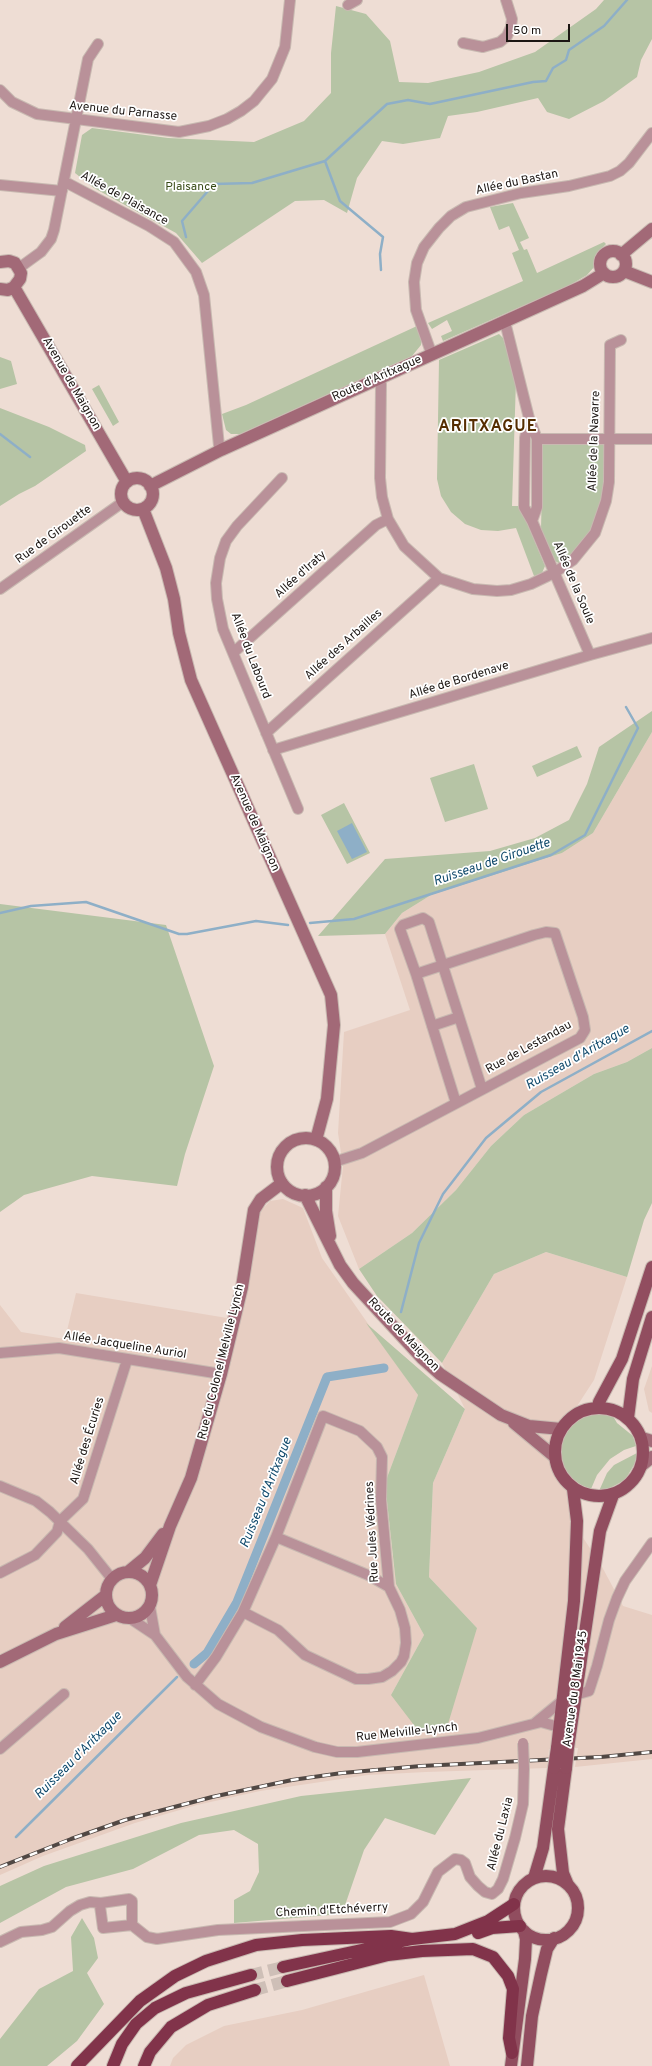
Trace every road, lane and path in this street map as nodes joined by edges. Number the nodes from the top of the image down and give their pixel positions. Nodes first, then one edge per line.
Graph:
1 (290, 0) edge
2 (506, 0) edge
3 (463, 42) dead end
4 (98, 44) dead end
5 (0, 90) edge
6 (75, 119) junction
7 (652, 133) edge
8 (0, 185) edge
9 (63, 187) junction
10 (652, 229) edge
11 (622, 255) junction
12 (0, 262) edge
13 (19, 268) junction
14 (624, 271) junction
15 (604, 273) junction
16 (652, 282) edge
17 (14, 287) junction
18 (0, 289) edge
19 (505, 322) junction
20 (621, 340) dead end
21 (432, 355) junction
22 (379, 379) junction
23 (529, 418) junction
24 (537, 439) junction
25 (610, 439) junction
26 (652, 440) edge
27 (221, 450) junction
28 (282, 478) dead end
29 (127, 482) junction
30 (150, 486) junction
31 (123, 502) junction
32 (143, 508) junction
33 (388, 519) junction
34 (532, 521) junction
35 (554, 573) junction
36 (439, 578) junction
37 (0, 589) edge
38 (652, 638) edge
39 (234, 652) junction
40 (590, 655) junction
41 (266, 733) junction
42 (273, 750) junction
43 (298, 809) dead end
44 (443, 965) junction
45 (416, 974) junction
46 (459, 1017) junction
47 (432, 1026) junction
48 (482, 1089) junction
49 (456, 1103) junction
50 (316, 1140) junction
51 (334, 1162) junction
52 (282, 1183) junction
53 (326, 1187) junction
54 (305, 1195) junction
55 (332, 1247) junction
56 (652, 1267) edge
57 (652, 1317) edge
58 (0, 1353) edge
59 (127, 1360) junction
60 (221, 1374) junction
61 (598, 1408) junction
62 (628, 1418) junction
63 (510, 1420) junction
64 (561, 1429) junction
65 (647, 1439) edge
66 (555, 1457) junction
67 (652, 1457) edge
68 (642, 1465) junction
69 (0, 1486) edge
70 (573, 1489) junction
71 (613, 1495) junction
72 (60, 1521) junction
73 (170, 1526) junction
74 (276, 1537) junction
75 (652, 1543) edge
76 (128, 1572) junction
77 (0, 1573) edge
78 (112, 1579) junction
79 (150, 1585) junction
80 (389, 1587) junction
81 (106, 1596) junction
82 (150, 1607) junction
83 (243, 1612) junction
84 (116, 1615) junction
85 (131, 1619) junction
86 (56, 1634) junction
87 (155, 1635) junction
88 (0, 1662) edge
89 (196, 1685) junction
90 (64, 1694) dead end
91 (575, 1695) junction
92 (563, 1700) junction
93 (535, 1723) junction
94 (559, 1727) junction
95 (522, 1728) junction
96 (562, 1748) junction
97 (0, 1749) edge
98 (560, 1768) junction
99 (534, 1878) junction
100 (568, 1885) junction
101 (492, 1894) joint
102 (101, 1903) junction
103 (514, 1904) junction
104 (132, 1925) junction
105 (522, 1928) junction
106 (554, 1938) junction
107 (412, 1939) junction
108 (0, 1942) edge
109 (422, 1951) junction
110 (283, 1966) tunnel mouth
111 (250, 1975) tunnel mouth
112 (287, 1981) tunnel mouth
113 (255, 1990) tunnel mouth
114 (512, 2053) junction
115 (76, 2066) edge
116 (113, 2066) edge
117 (144, 2066) edge
118 (511, 2066) edge
119 (528, 2066) edge

1 - 6 street, Avenue du Parnasse
2 - 3 street
4 - 6 street
5 - 6 street, Avenue du Parnasse
6 - 9 street
7 - 21 street, Allée du Bastan
8 - 9 street, Allée de Plaisance
9 - 13 street
9 - 27 street, Allée de Plaisance
10 - 11 street
11 - 14 street
11 - 15 street
12 - 13 street
13 - 17 street
14 - 15 street
14 - 16 street
15 - 19 street, Route d'Aritxague
17 - 18 street
17 - 29 street, Avenue de Maignon
19 - 21 street, Route d'Aritxague
19 - 23 street, Allée de la Soule
20 - 25 street, Allée de la Navarre
21 - 22 street, Route d'Aritxague
22 - 27 street, Route d'Aritxague
22 - 33 street, Allée de la Navarre
23 - 24 street, Allée de la Soule
23 - 34 street, Allée de la Soule
24 - 25 street
24 - 34 street, Allée de la Soule
25 - 26 street
25 - 35 street, Allée de la Navarre
27 - 30 street, Route d'Aritxague
28 - 39 street, Allée du Labourd
29 - 30 street
29 - 31 street
30 - 32 street
31 - 32 street
31 - 37 street, Rue de Girouette
32 - 50 street, Avenue de Maignon
33 - 36 street, Allée de la Navarre
33 - 39 street, Allée d'Iraty
34 - 35 street, Allée de la Soule
35 - 36 street, Allée de la Navarre
35 - 40 street, Allée de la Soule
36 - 41 street, Allée des Arbailles
38 - 40 street, Allée de Bordenave
39 - 41 street, Allée du Labourd
40 - 42 street, Allée de Bordenave
41 - 42 street, Allée du Labourd
42 - 43 street, Allée du Labourd
44 - 45 street, Rue de Lestandau
44 - 45 street, Rue de Lestandau
44 - 46 street, Rue de Lestandau
44 - 48 street, Rue de Lestandau
45 - 47 street, Rue de Lestandau
46 - 47 street
46 - 48 street, Rue de Lestandau
47 - 49 street, Rue de Lestandau
48 - 49 street, Rue de Lestandau
49 - 51 street, Rue de Lestandau
50 - 51 street
50 - 52 street
51 - 53 street
52 - 54 street
52 - 60 street, Rue du Colonel Melville Lynch
53 - 54 street
53 - 55 street, Route de Maignon
54 - 55 street, Route de Maignon
55 - 63 street, Route de Maignon
56 - 61 main road
57 - 62 main road
58 - 59 street, Allée Jacqueline Auriol
59 - 60 street, Allée Jacqueline Auriol
59 - 72 street, Allée des Écuries
60 - 73 street, Rue du Colonel Melville Lynch
61 - 62 main road
61 - 64 main road
62 - 65 main road
63 - 64 street, Route de Maignon
63 - 66 street, Route de Maignon
64 - 66 main road
65 - 68 main road
66 - 70 main road
67 - 68 street
68 - 71 main road
69 - 72 street
70 - 71 main road
70 - 92 main road, Avenue du 8 Mai 1945
71 - 91 main road, Avenue du 8 Mai 1945
72 - 77 street, Allée des Écuries
72 - 78 street
73 - 76 street, Rue du Colonel Melville Lynch
73 - 79 street, Rue du Colonel Melville Lynch
74 - 80 street
74 - 80 street, Rue Jules Védrines
74 - 83 street
75 - 91 street
76 - 78 street
76 - 79 street
78 - 81 street
79 - 82 street
80 - 83 street, Rue Jules Védrines
81 - 84 street
81 - 86 street
82 - 85 street
82 - 87 street
83 - 89 street
84 - 85 street
84 - 86 street
85 - 87 street
86 - 88 street
87 - 89 street
89 - 95 street, Rue Melville-Lynch
90 - 97 street
91 - 96 main road, Avenue du 8 Mai 1945
92 - 93 street, Rue Melville-Lynch
92 - 94 main road, Avenue du 8 Mai 1945
93 - 94 street, Rue Melville-Lynch
93 - 95 street, Rue Melville-Lynch
94 - 96 main road, Avenue du 8 Mai 1945
95 - 101 street, Allée du Laxia, bridge
96 - 98 main road, Avenue du 8 Mai 1945, bridge
98 - 99 main road, Avenue du 8 Mai 1945
98 - 100 main road, Avenue du 8 Mai 1945
99 - 100 main road
99 - 103 main road
100 - 106 main road
101 - 104 street, Chemin d'Etchéverry
102 - 104 street
102 - 104 street
102 - 108 street
103 - 105 main road
103 - 107 highway
105 - 106 main road
105 - 109 highway
105 - 114 main road
106 - 119 main road
107 - 110 highway
107 - 115 highway
109 - 112 highway
109 - 114 highway
111 - 116 highway
113 - 117 highway
114 - 118 main road

